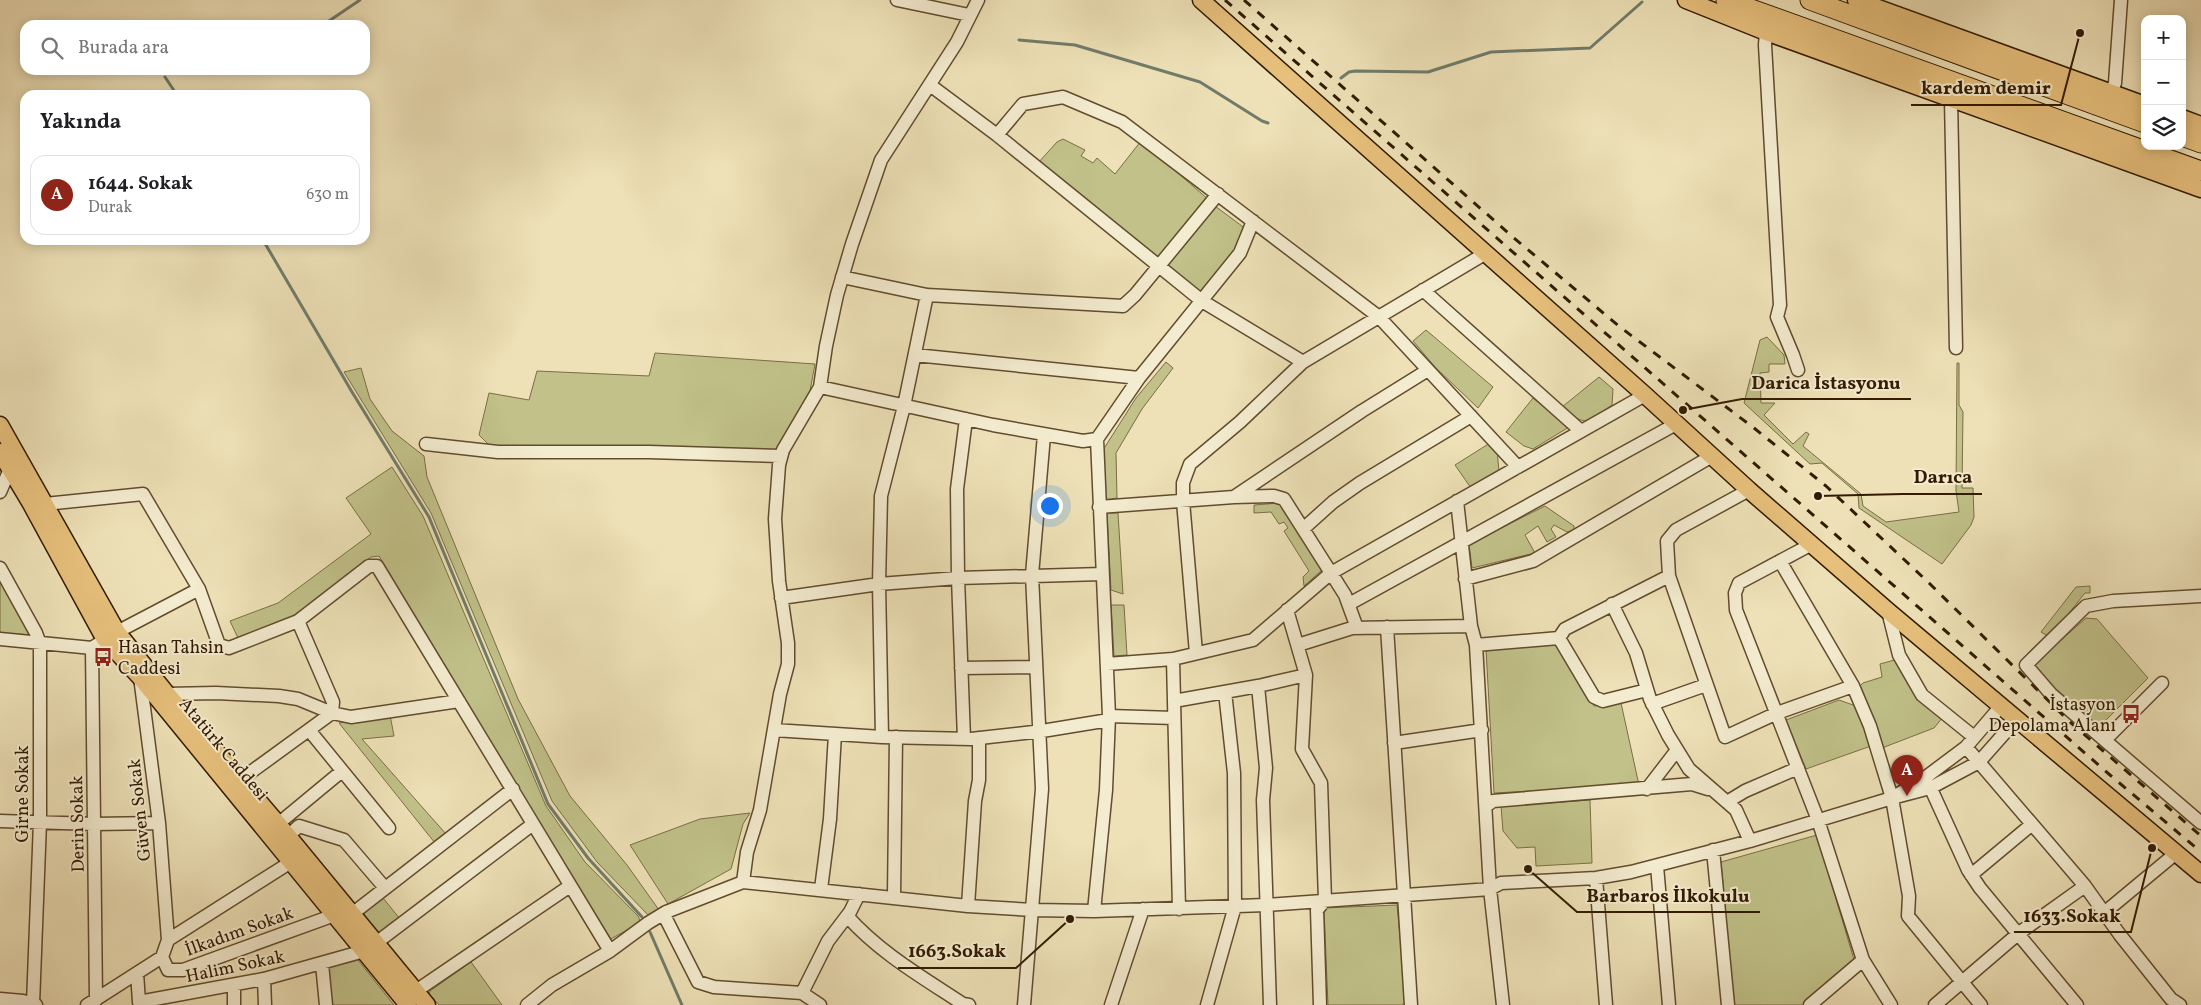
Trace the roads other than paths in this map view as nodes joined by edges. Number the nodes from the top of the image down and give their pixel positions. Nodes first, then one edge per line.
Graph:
1 (897, 0) edge
2 (978, 0) edge
3 (1201, 0) edge
4 (1686, 0) edge
5 (1726, 0) edge
6 (1810, 0) edge
7 (1856, 0) edge
8 (2121, 0) edge
9 (969, 15) junction
10 (1766, 32) junction
11 (930, 85) junction
12 (2111, 93) junction
13 (1950, 99) junction
14 (2141, 104) edge
15 (2186, 119) edge
16 (2141, 122) edge
17 (2201, 125) edge
18 (997, 135) junction
19 (2186, 137) edge
20 (2201, 143) edge
21 (2201, 171) edge
22 (2201, 189) edge
23 (1218, 194) junction
24 (1253, 221) junction
25 (1486, 252) junction
26 (1159, 266) junction
27 (842, 278) junction
28 (1423, 290) junction
29 (927, 295) junction
30 (1202, 301) junction
31 (1379, 317) junction
32 (1956, 348) dead end
33 (915, 355) junction
34 (1303, 362) junction
35 (1428, 370) junction
36 (1798, 370) dead end
37 (1139, 378) junction
38 (820, 387) junction
39 (1645, 395) junction
40 (904, 406) junction
41 (1471, 416) junction
42 (966, 420) junction
43 (1676, 424) junction
44 (0, 425) edge
45 (1581, 431) junction
46 (1044, 434) junction
47 (1097, 440) junction
48 (426, 444) dead end
49 (0, 452) edge
50 (781, 456) junction
51 (1712, 456) junction
52 (1518, 467) junction
53 (10, 469) junction
54 (0, 490) edge
55 (1749, 490) junction
56 (1234, 497) junction
57 (1183, 501) junction
58 (1457, 501) junction
59 (45, 504) junction
60 (1099, 507) junction
61 (1303, 529) junction
62 (1461, 541) junction
63 (1812, 544) junction
64 (1780, 561) junction
65 (0, 568) edge
66 (1331, 573) junction
67 (1102, 574) junction
68 (1032, 575) junction
69 (1669, 576) junction
70 (958, 578) junction
71 (1466, 579) junction
72 (879, 584) junction
73 (199, 589) junction
74 (2201, 596) edge
75 (781, 598) junction
76 (1349, 604) junction
77 (1612, 604) junction
78 (1287, 610) junction
79 (1888, 611) junction
80 (298, 621) junction
81 (1470, 626) junction
82 (1387, 627) junction
83 (1357, 628) junction
84 (1559, 638) junction
85 (0, 639) edge
86 (105, 639) junction
87 (40, 644) junction
88 (1298, 644) junction
89 (1476, 645) junction
90 (1196, 653) junction
91 (1173, 659) junction
92 (1107, 664) junction
93 (1036, 667) junction
94 (961, 668) junction
95 (1306, 675) junction
96 (140, 677) junction
97 (2162, 683) dead end
98 (1706, 685) junction
99 (1258, 686) junction
100 (1853, 686) junction
101 (1647, 690) junction
102 (1225, 692) junction
103 (168, 694) junction
104 (459, 701) junction
105 (1174, 701) junction
106 (1652, 704) junction
107 (2001, 706) junction
108 (332, 713) junction
109 (1777, 713) junction
110 (1109, 718) junction
111 (1174, 718) junction
112 (2017, 720) junction
113 (309, 730) junction
114 (774, 730) junction
115 (1482, 730) junction
116 (1039, 732) junction
117 (835, 734) junction
118 (882, 737) junction
119 (896, 737) junction
120 (1974, 737) junction
121 (979, 738) junction
122 (964, 739) junction
123 (2105, 740) junction
124 (1394, 743) junction
125 (1966, 747) junction
126 (1677, 750) junction
127 (1979, 762) junction
128 (1798, 768) junction
129 (342, 771) junction
130 (240, 780) junction
131 (1928, 783) junction
132 (513, 789) junction
133 (1647, 789) junction
134 (1715, 791) junction
135 (1892, 798) junction
136 (1727, 802) junction
137 (1486, 806) junction
138 (1818, 820) junction
139 (0, 821) edge
140 (40, 822) junction
141 (159, 823) junction
142 (2201, 823) edge
143 (94, 824) junction
144 (533, 824) junction
145 (2031, 825) junction
146 (388, 828) dead end
147 (283, 830) junction
148 (1750, 840) junction
149 (1713, 850) junction
150 (2175, 854) junction
151 (292, 862) junction
152 (1657, 866) junction
153 (2201, 874) edge
154 (1971, 875) junction
155 (1596, 878) junction
156 (743, 882) junction
157 (570, 886) junction
158 (2084, 886) junction
159 (385, 888) junction
160 (821, 889) junction
161 (1490, 889) junction
162 (859, 894) junction
163 (894, 896) junction
164 (1403, 896) junction
165 (1325, 900) junction
166 (1266, 904) junction
167 (968, 906) junction
168 (1235, 906) junction
169 (1143, 909) junction
170 (1179, 909) junction
171 (1033, 910) junction
172 (1094, 911) junction
173 (666, 912) junction
174 (333, 913) junction
175 (2104, 913) junction
176 (352, 914) junction
177 (846, 916) junction
178 (2019, 934) junction
179 (168, 940) junction
180 (370, 947) junction
181 (610, 951) junction
182 (162, 958) junction
183 (1863, 960) junction
184 (322, 964) junction
185 (137, 974) junction
186 (264, 979) junction
187 (1961, 982) junction
188 (234, 986) junction
189 (802, 993) junction
190 (412, 998) edge
191 (0, 999) edge
192 (92, 1002) edge
193 (139, 1003) edge
194 (2172, 1003) edge
195 (1410, 1004) edge
196 (35, 1005) edge
197 (234, 1005) edge
198 (265, 1005) edge
199 (326, 1005) edge
200 (428, 1005) edge
201 (527, 1005) edge
202 (820, 1005) edge
203 (969, 1005) edge
204 (1024, 1005) edge
205 (1111, 1005) edge
206 (1207, 1005) edge
207 (1270, 1005) edge
208 (1320, 1005) edge
209 (1503, 1005) edge
210 (1606, 1005) edge
211 (1668, 1005) edge
212 (1728, 1005) edge
213 (1810, 1005) edge
214 (1891, 1005) edge
215 (1935, 1005) edge
216 (1981, 1005) edge
217 (2077, 1005) edge

1 - 9 street
2 - 9 street
3 - 25 main road
4 - 10 main road
5 - 21 highway
6 - 16 highway
7 - 12 main road
8 - 12 street
9 - 11 street
10 - 13 main road
10 - 36 street
11 - 18 street
11 - 27 street
12 - 14 main road
13 - 22 main road
13 - 32 street
15 - 17 main road
18 - 23 street
18 - 26 street
19 - 20 highway
23 - 24 street
23 - 26 street
24 - 30 street
24 - 31 street
25 - 28 street
25 - 39 main road
26 - 29 street
26 - 30 street
27 - 29 street
27 - 38 street
28 - 31 street
28 - 45 street
29 - 33 street
30 - 34 street
30 - 37 street
31 - 34 street
31 - 35 street
33 - 37 street
33 - 40 street
34 - 57 street
35 - 41 street
35 - 56 street
37 - 47 street
38 - 40 street
38 - 50 street
39 - 43 main road
39 - 45 street
40 - 42 street
40 - 72 street
41 - 52 street
41 - 61 street
42 - 46 street
42 - 70 street
43 - 51 main road
43 - 62 street
44 - 59 main road
45 - 52 street
46 - 47 street
46 - 68 street
47 - 60 street
48 - 50 street
49 - 53 main road, Atatürk Caddesi
50 - 75 street
51 - 55 main road
51 - 71 street
52 - 58 street
53 - 54 street
53 - 86 main road, Atatürk Caddesi
55 - 63 main road
55 - 69 street
56 - 57 street
56 - 61 street
57 - 60 street
57 - 90 street
58 - 62 street
58 - 66 street
59 - 73 street
59 - 86 main road
60 - 67 street
61 - 66 street
62 - 71 street
62 - 76 street
63 - 64 street
63 - 79 main road
64 - 100 street
64 - 109 street
65 - 87 street
66 - 76 street
66 - 78 street
67 - 68 street
67 - 92 street
68 - 70 street
68 - 93 street
69 - 77 street
69 - 98 street
70 - 72 street
70 - 94 street
71 - 81 street
72 - 75 street
72 - 118 street
73 - 80 street
73 - 86 street
74 - 123 street
75 - 114 street
76 - 83 street
77 - 84 street
77 - 101 street
78 - 88 street
78 - 90 street
79 - 107 main road
79 - 120 street
80 - 104 street
80 - 108 street
81 - 82 street
81 - 89 street
82 - 83 street
82 - 124 street
83 - 88 street
84 - 89 street
84 - 101 street
85 - 87 street
86 - 87 street
86 - 96 main road, Atatürk Caddesi
86 - 103 main road
86 - 143 street, Derin Sokak
87 - 140 street, Girne Sokak
88 - 95 street
89 - 115 street
90 - 91 street
91 - 92 street
91 - 105 street
92 - 110 street
93 - 94 street
93 - 116 street
94 - 122 street
95 - 99 street
95 - 165 street
96 - 141 street, Güven Sokak
96 - 151 main road, Atatürk Caddesi
97 - 123 street
98 - 106 street
98 - 109 street
99 - 102 street
99 - 166 street
100 - 109 street
100 - 135 street
101 - 106 street
102 - 105 street
102 - 168 street
103 - 108 street
103 - 130 main road
104 - 108 street
104 - 132 street
105 - 111 street
106 - 126 street
107 - 112 main road
107 - 120 street
108 - 113 street
109 - 128 street
110 - 111 street
110 - 116 street
110 - 172 street
111 - 170 street
112 - 127 street
112 - 150 main road
113 - 129 street
113 - 130 street
114 - 117 street
114 - 156 street
115 - 124 street
115 - 137 street
116 - 121 street
116 - 171 street
117 - 118 street
117 - 160 street
118 - 119 street
119 - 122 street
119 - 163 street
120 - 125 street
121 - 122 street
121 - 167 street
123 - 142 street
124 - 164 street
125 - 127 street
125 - 131 street
126 - 133 street
126 - 134 street
127 - 131 street
127 - 145 street
128 - 136 street
128 - 138 street
129 - 146 street
129 - 147 street
130 - 147 main road
131 - 135 street
131 - 154 street
132 - 144 street
132 - 159 street
133 - 134 street
133 - 137 street
134 - 136 street
135 - 138 street
135 - 187 street
136 - 148 street
137 - 161 street
138 - 148 street
138 - 183 street
139 - 140 street
140 - 143 street
140 - 196 street, Girne Sokak
141 - 143 street
141 - 179 street, Güven Sokak
143 - 192 street, Derin Sokak
144 - 157 street
144 - 180 street, Halim Sokak
145 - 154 street
145 - 158 street
147 - 159 street
147 - 176 main road
148 - 149 street
149 - 152 street
149 - 212 street
150 - 153 main road
150 - 175 street
151 - 174 main road, Atatürk Caddesi
151 - 179 street
152 - 155 street
152 - 211 street
154 - 178 street
155 - 161 street
155 - 210 street
156 - 160 street
156 - 173 street
157 - 181 street
157 - 190 street
158 - 175 street
158 - 178 street
159 - 176 street
160 - 162 street
161 - 164 street
161 - 209 street
162 - 163 street
162 - 177 street
163 - 167 street
164 - 165 street
164 - 195 street
165 - 166 street
165 - 208 street
166 - 168 street
166 - 207 street
167 - 171 street
168 - 170 street
168 - 206 street
169 - 170 street
169 - 172 street
169 - 205 street
171 - 172 street
171 - 204 street
173 - 181 street
173 - 189 street
174 - 180 main road, Atatürk Caddesi
174 - 182 street, İlkadım Sokak
175 - 194 street
176 - 180 main road
177 - 189 street
177 - 203 street
178 - 187 street
178 - 217 street
179 - 182 street
180 - 184 street, Halim Sokak
180 - 190 main road
181 - 201 street
182 - 185 street
183 - 213 street
183 - 214 street
184 - 186 street, Halim Sokak
184 - 199 street
185 - 192 street
185 - 193 street, Halim Sokak
186 - 188 street, Halim Sokak
186 - 198 street
187 - 215 street
187 - 216 street
188 - 193 street, Halim Sokak
188 - 197 street
189 - 202 street
190 - 200 main road
191 - 196 street

